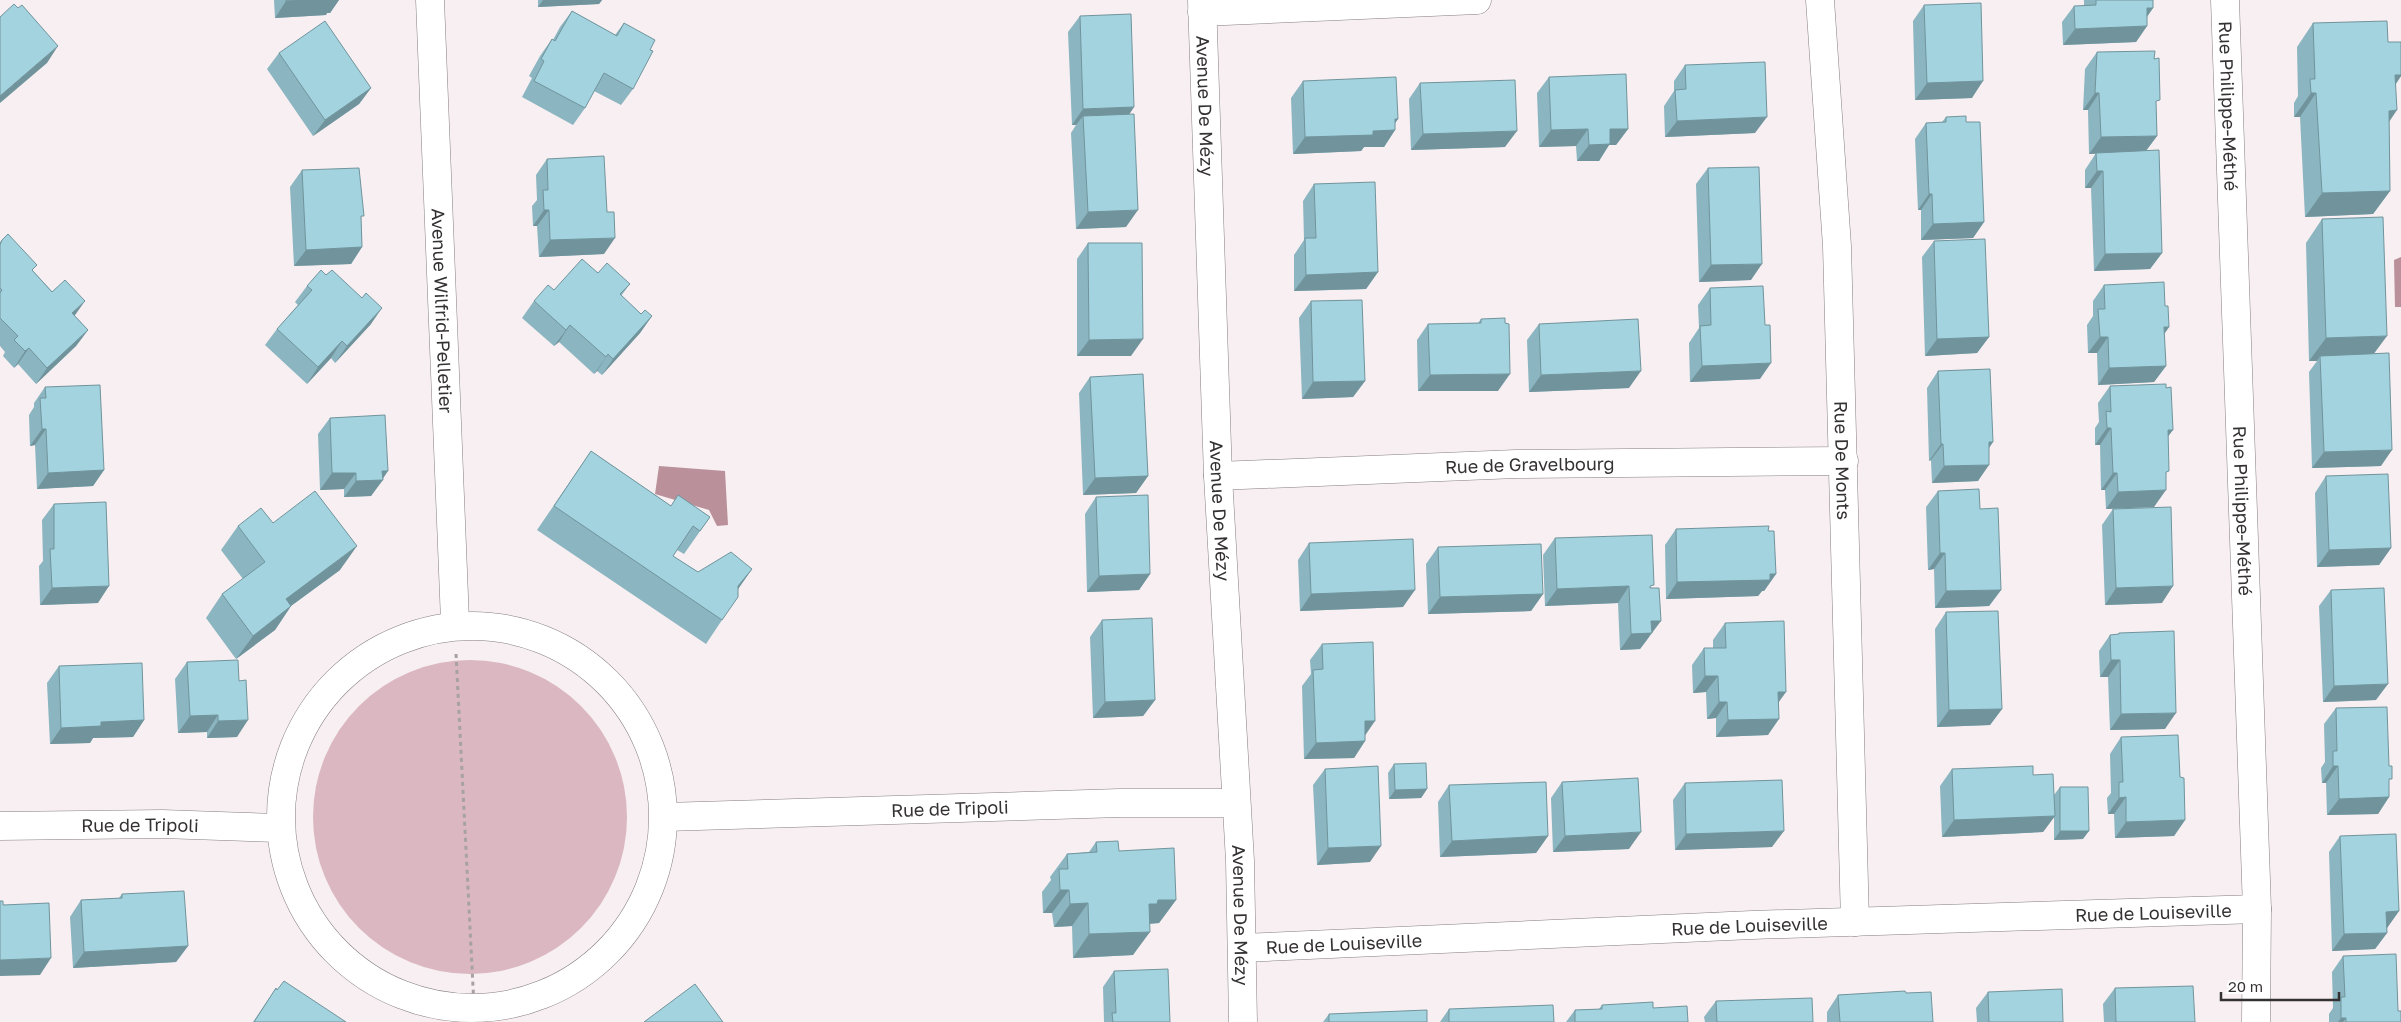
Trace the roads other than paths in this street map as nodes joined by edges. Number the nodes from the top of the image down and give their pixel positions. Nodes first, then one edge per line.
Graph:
1 (430, 0) edge
2 (1477, 0) edge
3 (1820, 0) edge
4 (2225, 0) edge
5 (1202, 6) edge
6 (1844, 461) junction
7 (1218, 476) junction
8 (455, 621) junction
9 (1236, 803) junction
10 (664, 817) junction
11 (0, 826) edge
12 (279, 828) junction
13 (2257, 908) junction
14 (1855, 922) junction
15 (1242, 948) junction
16 (474, 1014) edge
17 (1242, 1022) edge
18 (2256, 1022) edge

1 - 8 street, Avenue Wilfrid-Pelletier
2 - 5 street
3 - 6 street, Rue De Monts
4 - 13 street, Rue Philippe-Méthé
5 - 7 street, Avenue De Mézy
6 - 7 street, Rue de Gravelbourg
6 - 14 street, Rue De Monts
7 - 9 street, Avenue De Mézy
8 - 10 street
8 - 12 street
9 - 10 street, Rue de Tripoli
9 - 15 street, Avenue De Mézy
10 - 16 street
11 - 12 street, Rue de Tripoli
12 - 16 street
13 - 14 street, Rue de Louiseville
13 - 18 street, Rue Philippe-Méthé
14 - 15 street, Rue de Louiseville
15 - 17 street, Avenue De Mézy

